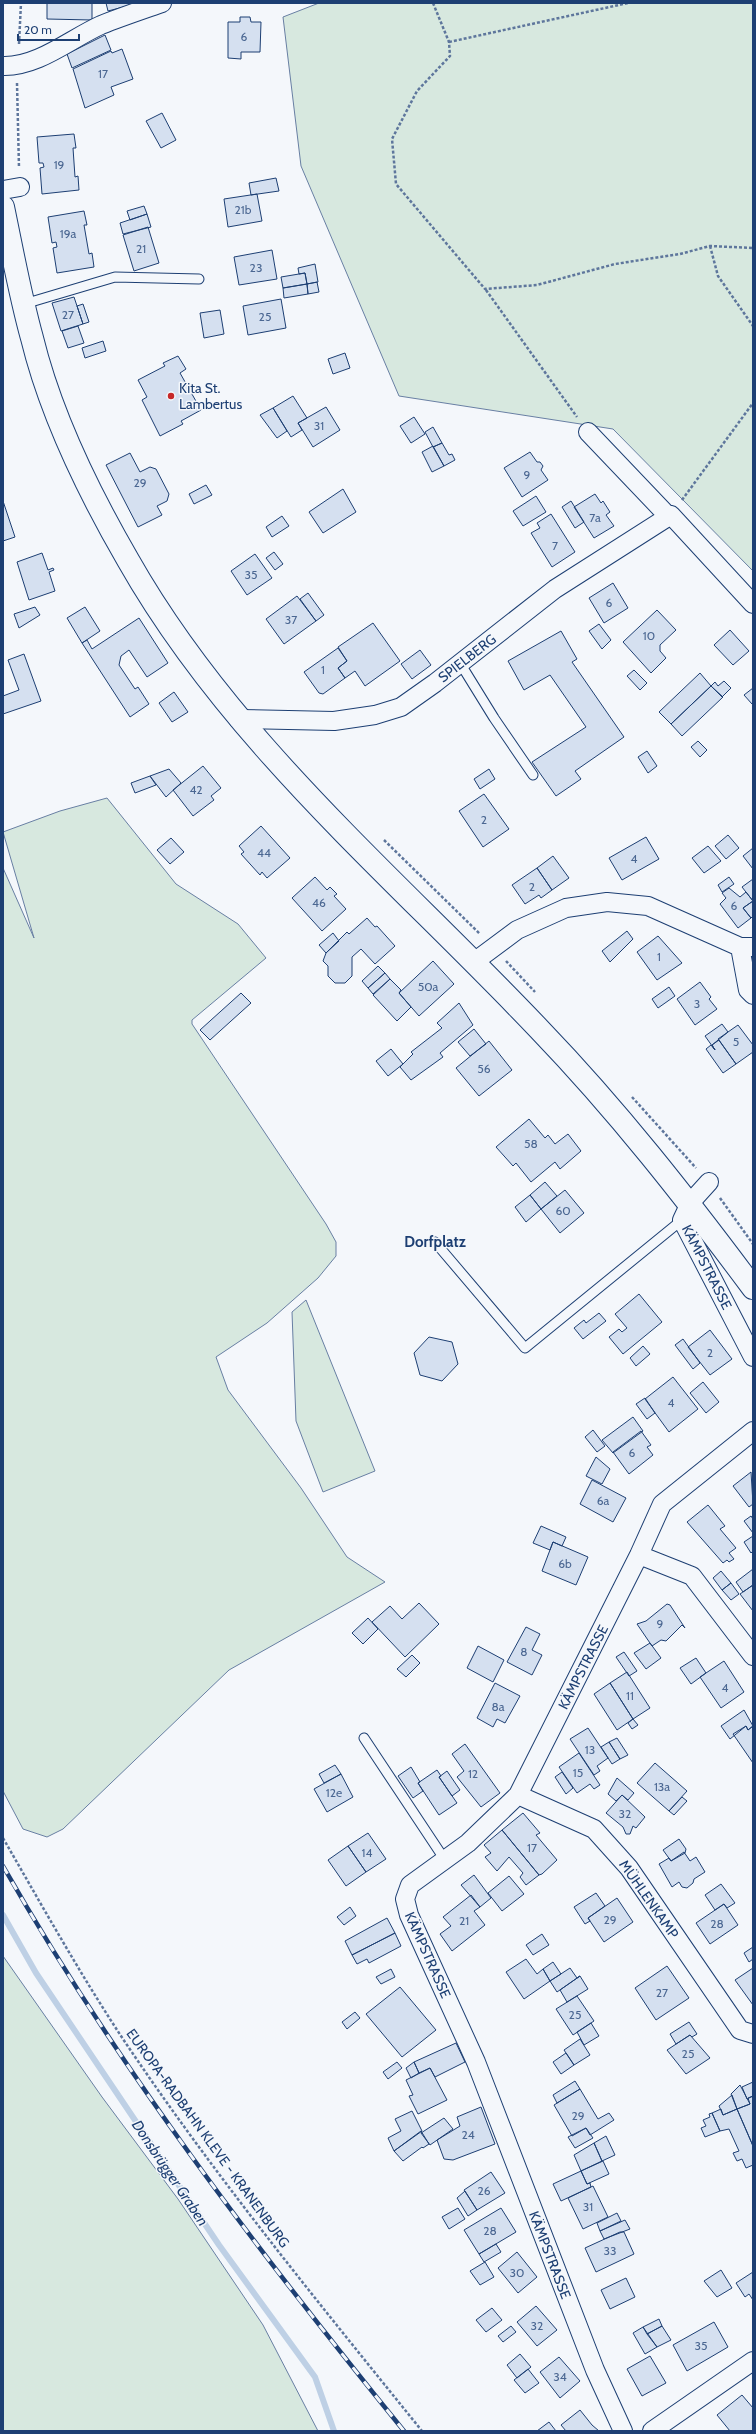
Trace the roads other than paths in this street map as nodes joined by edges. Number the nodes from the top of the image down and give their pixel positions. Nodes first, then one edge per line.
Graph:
1 (162, 3) edge
2 (10, 67) edge
3 (3, 207) edge
4 (199, 279) dead end
5 (24, 304) junction
6 (588, 432) road end
7 (670, 515) junction
8 (753, 604) edge
9 (460, 663) junction
10 (238, 719) junction
11 (533, 775) dead end
12 (746, 947) edge
13 (474, 962) junction
14 (753, 995) edge
15 (709, 1182) road end
16 (686, 1212) junction
17 (435, 1242) dead end
18 (753, 1288) edge
19 (753, 1356) edge
20 (753, 1431) edge
21 (639, 1555) junction
22 (753, 1656) edge
23 (364, 1738) dead end
24 (518, 1795) junction
25 (445, 1860) junction
26 (753, 2034) edge
27 (753, 2361) edge
28 (623, 2431) edge
29 (652, 2431) edge

1 - 2 street
3 - 5 main road
4 - 5 lane
5 - 10 main road
6 - 7 street
7 - 8 street
7 - 9 street, SPIELBERG
9 - 10 street, SPIELBERG
9 - 11 lane
10 - 13 main road
12 - 13 street
12 - 14 street
13 - 16 main road
15 - 16 street, KÄMPSTRASSE
16 - 17 lane
16 - 18 main road
16 - 19 street, KÄMPSTRASSE
20 - 21 street, KÄMPSTRASSE
21 - 22 street
21 - 24 street, KÄMPSTRASSE
23 - 25 lane
24 - 25 street, KÄMPSTRASSE
24 - 26 street, MÜHLENKAMP
25 - 28 street, KÄMPSTRASSE
27 - 29 street

